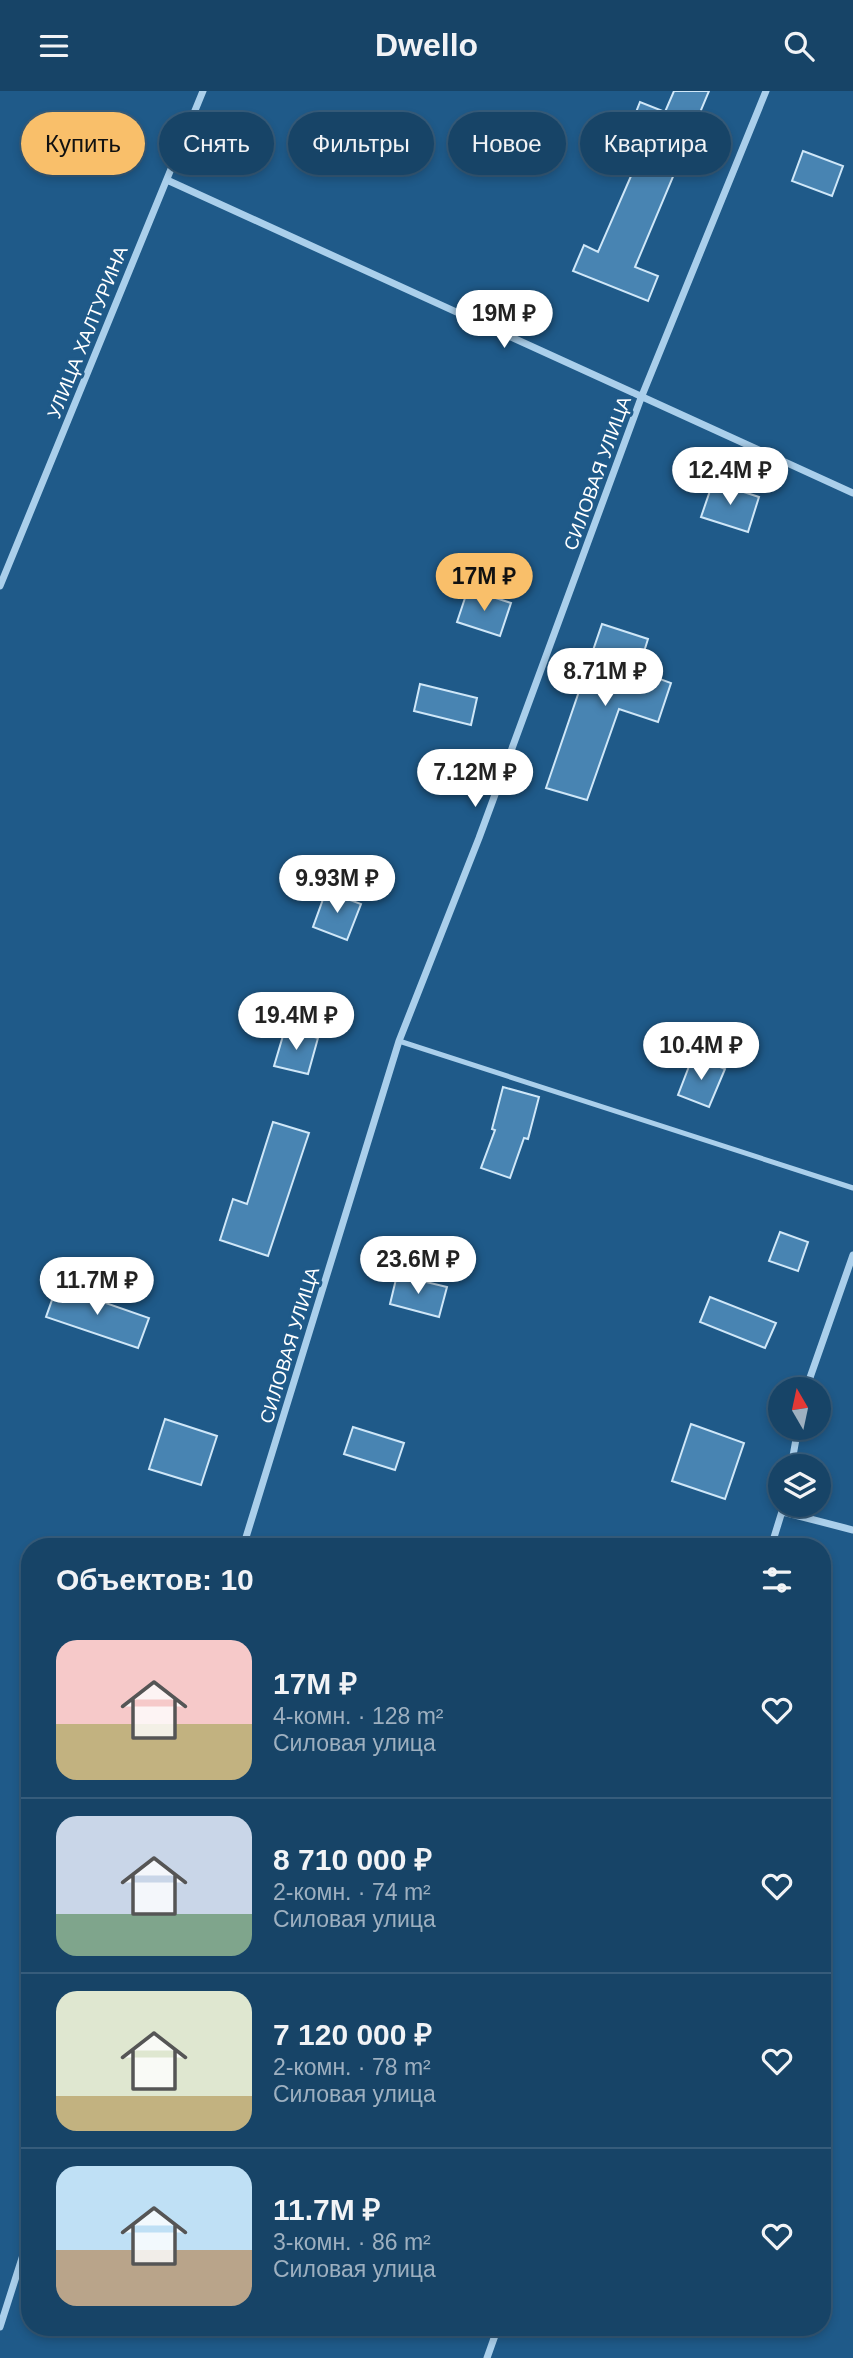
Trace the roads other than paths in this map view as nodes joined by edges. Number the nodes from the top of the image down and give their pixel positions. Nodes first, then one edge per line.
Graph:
1 (203, 91) edge
2 (766, 91) edge
3 (167, 180) junction
4 (642, 398) junction
5 (853, 493) edge
6 (0, 586) edge
7 (399, 1041) junction
8 (853, 1188) edge
9 (853, 1255) edge
10 (810, 1377) edge
11 (781, 1517) edge
12 (812, 1517) edge
13 (853, 1530) edge
14 (246, 1538) edge
15 (774, 1538) edge
16 (21, 2261) edge
17 (0, 2327) edge
18 (495, 2336) edge
19 (487, 2358) edge

1 - 3 street, УЛИЦА ХАЛТУРИНА
2 - 4 street, СИЛОВАЯ УЛИЦА
3 - 4 street
3 - 6 street, УЛИЦА ХАЛТУРИНА
4 - 5 street
4 - 7 street, СИЛОВАЯ УЛИЦА
7 - 8 lane
7 - 14 street, СИЛОВАЯ УЛИЦА
9 - 10 street
11 - 15 street
12 - 13 street
16 - 17 street
18 - 19 street

